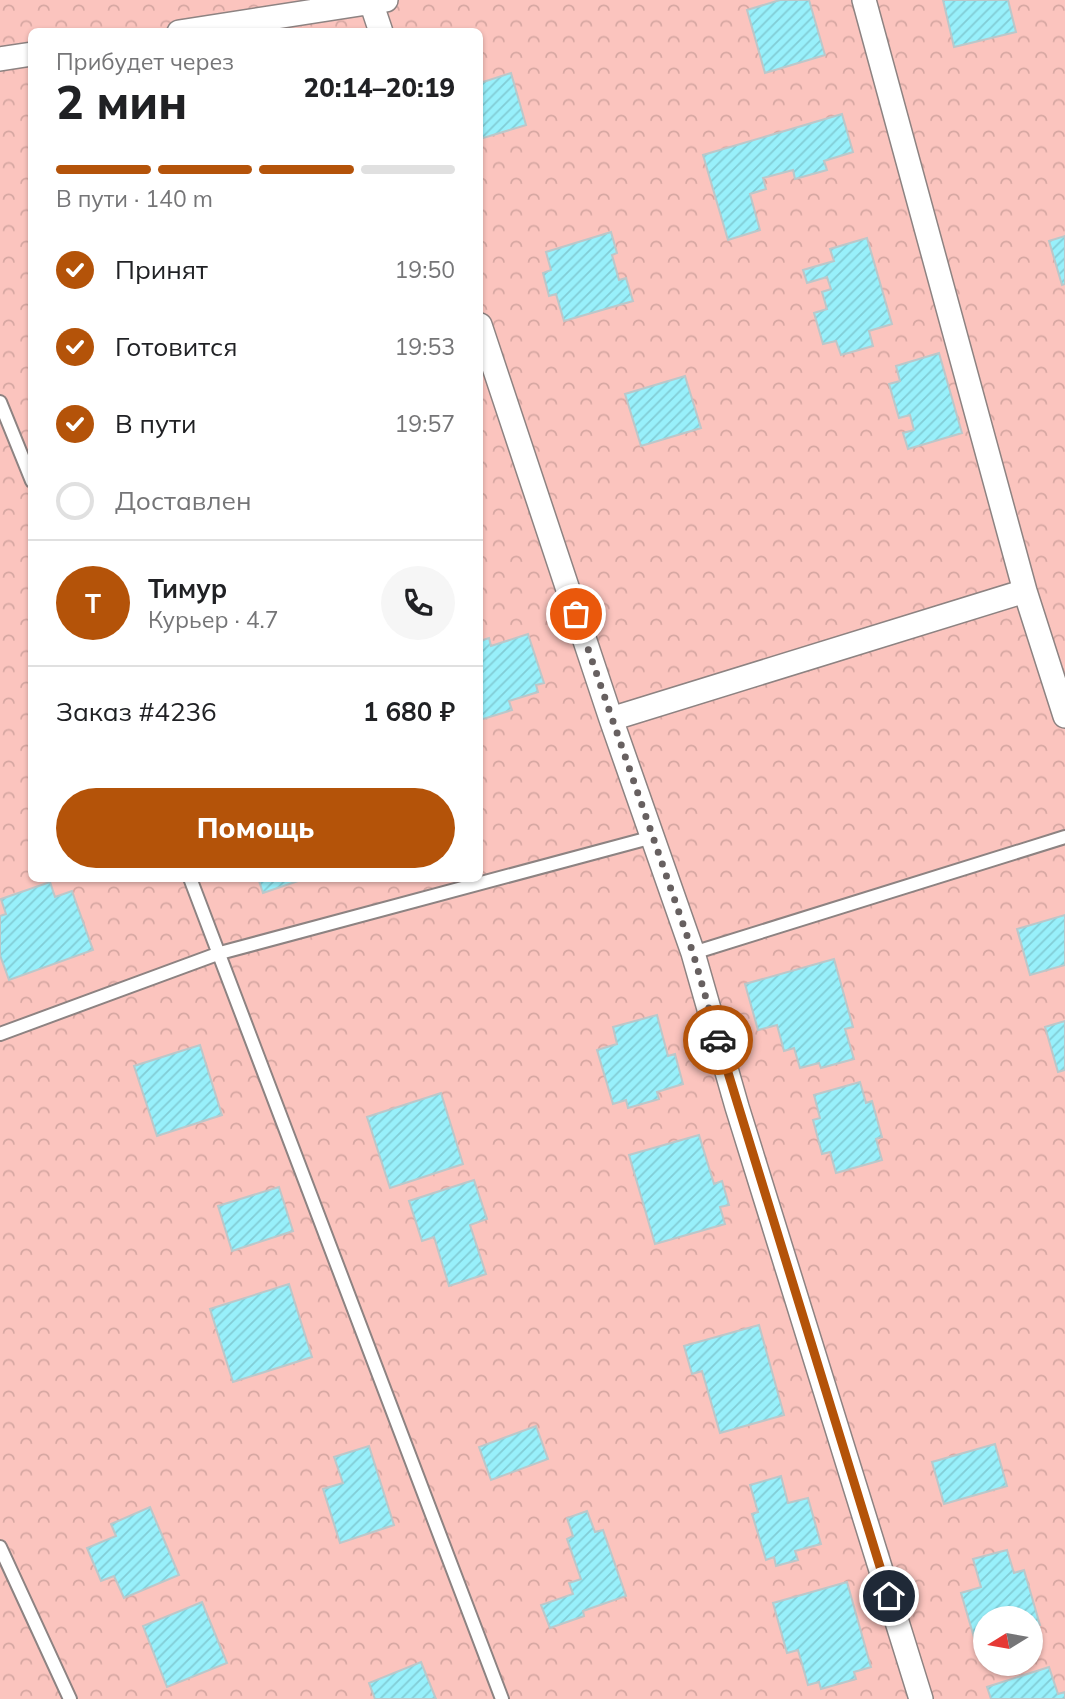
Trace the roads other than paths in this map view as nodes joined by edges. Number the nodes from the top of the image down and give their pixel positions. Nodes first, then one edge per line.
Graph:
1 (864, 0) edge
2 (379, 1) edge
3 (205, 28) edge
4 (381, 28) edge
5 (28, 55) edge
6 (0, 59) edge
7 (483, 334) edge
8 (0, 402) edge
9 (28, 471) edge
10 (1026, 591) junction
11 (1065, 716) edge
12 (611, 719) junction
13 (653, 837) junction
14 (1065, 837) edge
15 (192, 882) edge
16 (220, 953) junction
17 (693, 953) junction
18 (0, 1034) edge
19 (0, 1547) edge
20 (70, 1699) edge
21 (502, 1699) edge
22 (921, 1699) edge

1 - 10 street
2 - 3 street
2 - 4 street
5 - 6 street
7 - 12 street
8 - 9 lane
10 - 11 street
10 - 12 street
12 - 13 street
13 - 16 lane
13 - 17 street
14 - 17 lane
15 - 16 lane
16 - 18 lane
16 - 21 lane
17 - 22 street
19 - 20 lane

